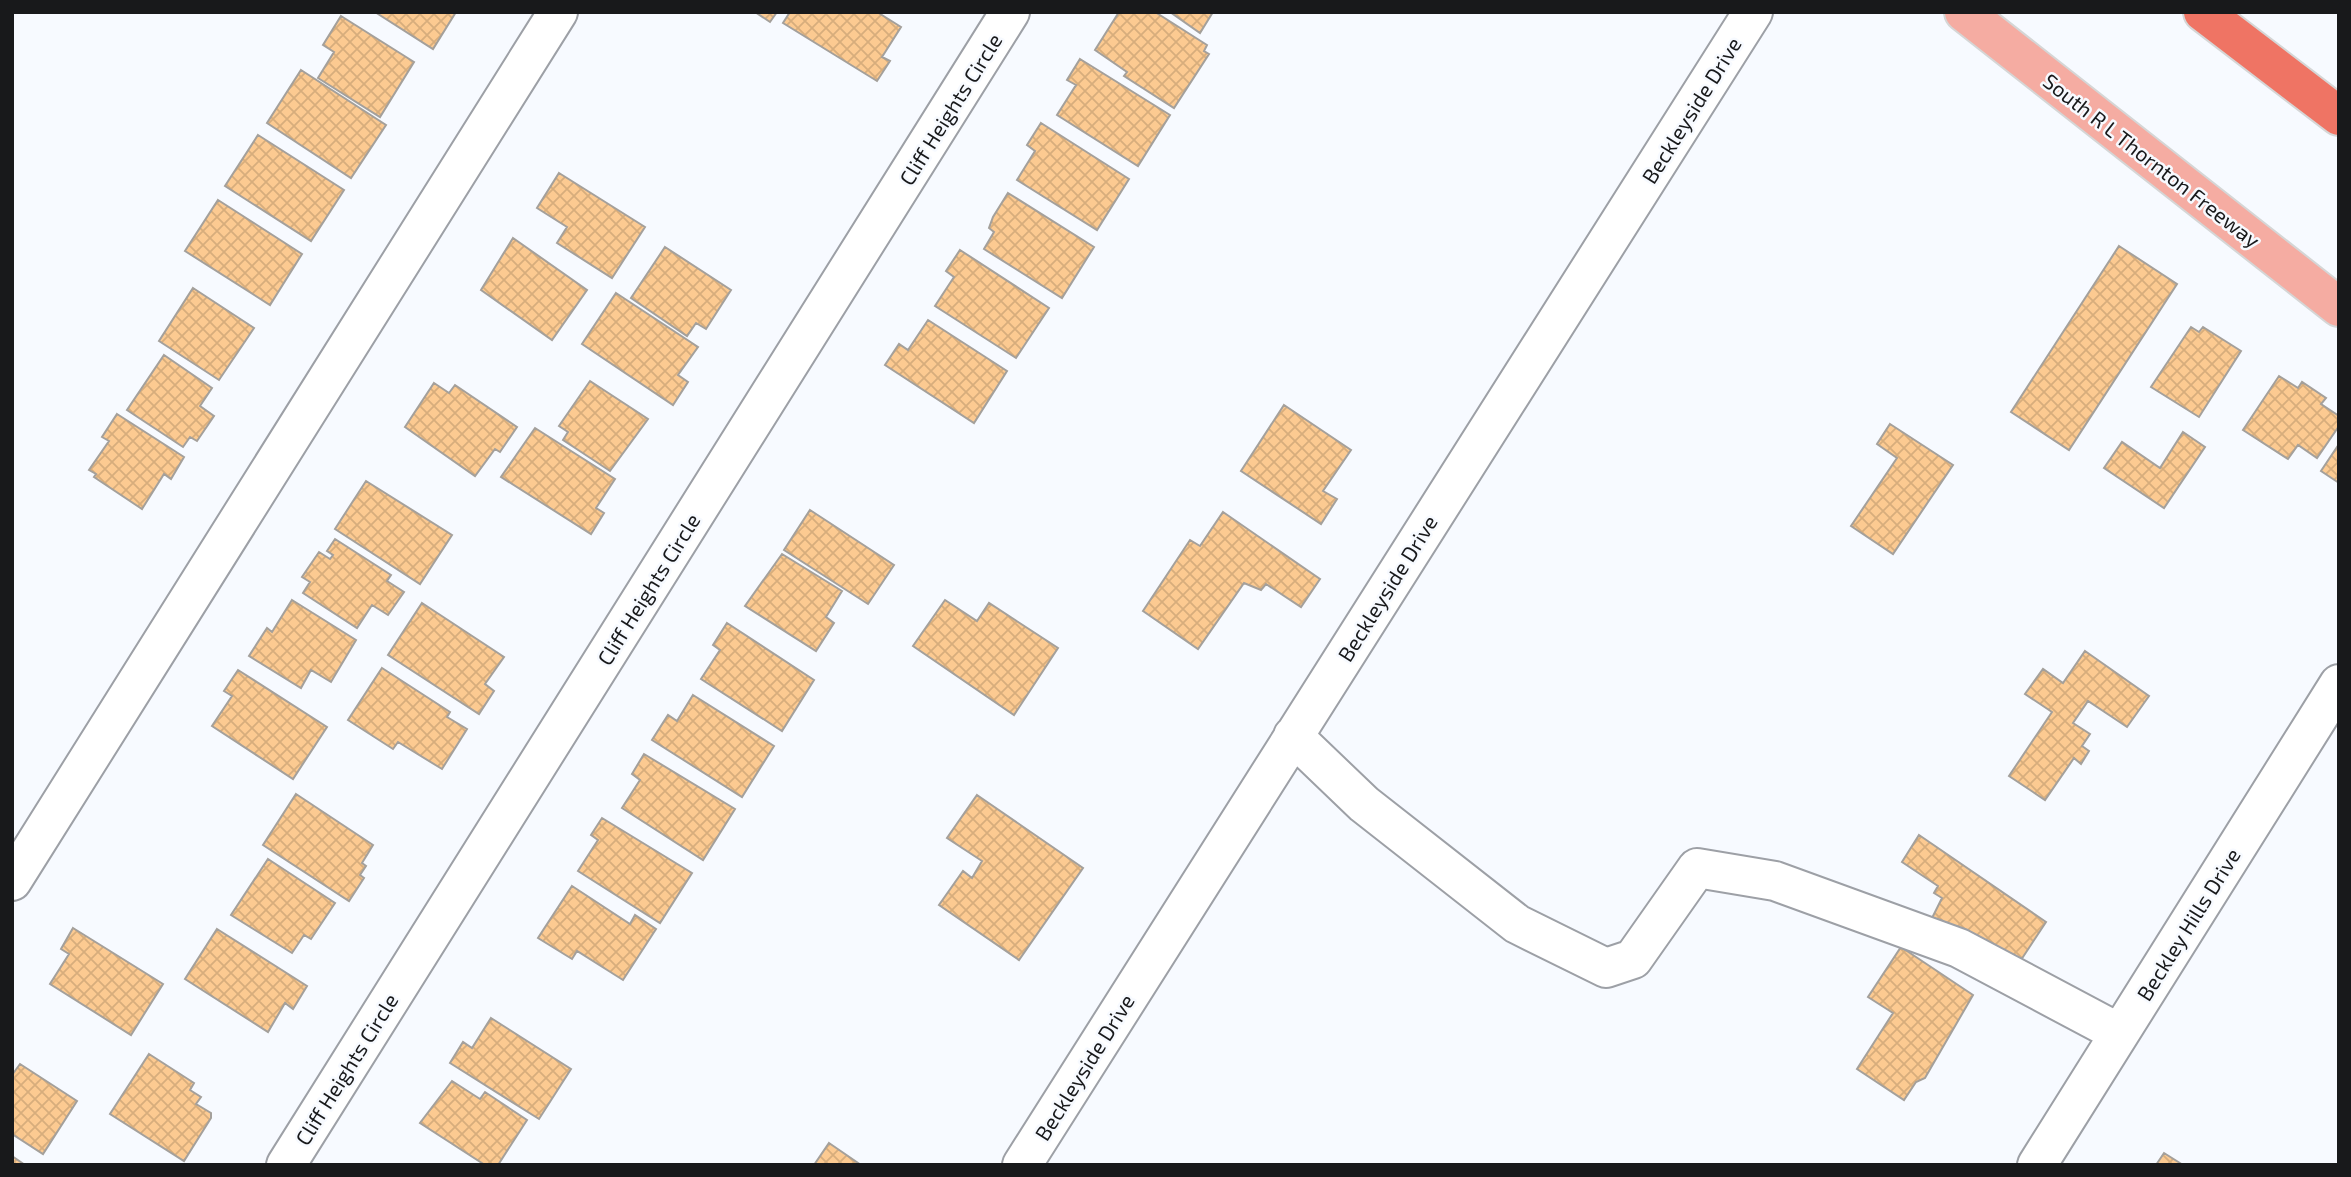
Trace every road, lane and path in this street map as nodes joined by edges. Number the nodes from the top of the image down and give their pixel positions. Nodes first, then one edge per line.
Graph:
1 (558, 12) edge
2 (1010, 12) edge
3 (1753, 12) edge
4 (1964, 12) edge
5 (2203, 12) edge
6 (2339, 116) edge
7 (2339, 307) edge
8 (2339, 684) edge
9 (1293, 736) junction
10 (12, 881) edge
11 (2119, 1033) junction
12 (286, 1165) edge
13 (1022, 1165) edge
14 (2037, 1165) edge

1 - 10 street
2 - 12 street, Cliff Heights Circle
3 - 9 street, Beckleyside Drive
4 - 7 main road, South R L Thornton Freeway
5 - 6 highway
8 - 11 street, Beckley Hills Drive
9 - 11 street
9 - 13 street, Beckleyside Drive
11 - 14 street, Beckley Hills Drive

